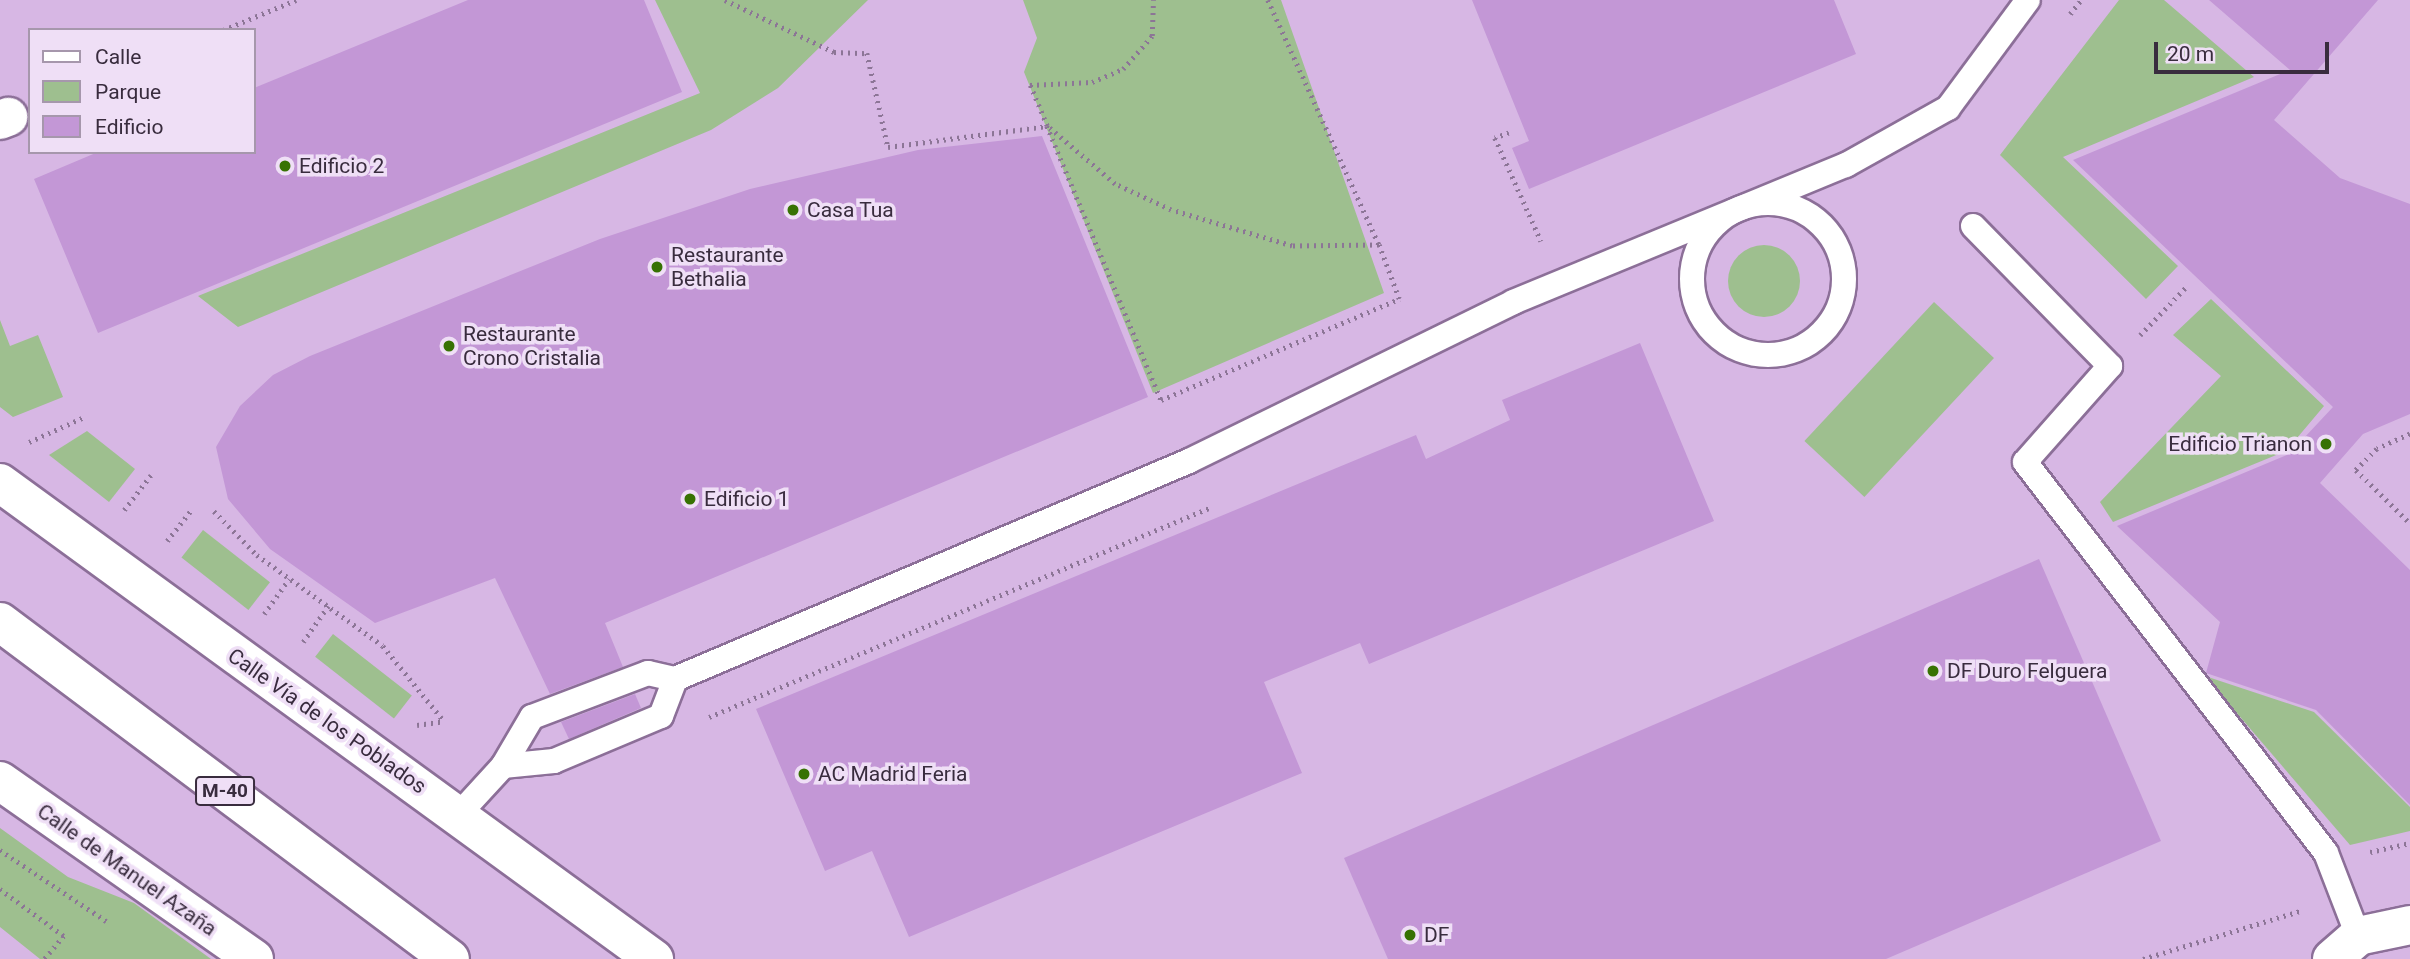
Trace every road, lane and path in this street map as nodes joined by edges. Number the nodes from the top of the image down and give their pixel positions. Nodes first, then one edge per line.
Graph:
1 (296, 0) edge
2 (725, 0) edge
3 (1153, 0) edge
4 (1268, 0) edge
5 (2028, 0) edge
6 (228, 28) edge
7 (1047, 126) junction
8 (1510, 132) dead end
9 (1737, 208) junction
10 (1973, 226) dead end
11 (1538, 242) dead end
12 (1378, 245) junction
13 (2188, 285) dead end
14 (2110, 366) junction
15 (84, 417) dead end
16 (2410, 434) edge
17 (19, 447) dead end
18 (151, 475) dead end
19 (0, 482) edge
20 (1209, 508) dead end
21 (192, 509) dead end
22 (214, 511) dead end
23 (117, 520) dead end
24 (2410, 523) edge
25 (160, 550) dead end
26 (289, 579) junction
27 (328, 606) junction
28 (0, 622) edge
29 (257, 624) dead end
30 (297, 652) dead end
31 (675, 679) junction
32 (704, 719) dead end
33 (444, 721) dead end
34 (503, 766) junction
35 (0, 781) edge
36 (460, 813) junction
37 (2410, 843) edge
38 (0, 850) edge
39 (2330, 861) junction
40 (0, 889) edge
41 (2410, 925) edge
42 (117, 928) dead end
43 (2345, 948) edge
44 (45, 959) edge
45 (254, 959) edge
46 (450, 959) edge
47 (654, 959) edge
48 (2143, 959) edge

1 - 6 path
2 - 7 path
3 - 7 path
4 - 12 path
5 - 9 lane
7 - 12 path
7 - 12 path
8 - 11 path
9 - 9 lane
9 - 31 lane
10 - 14 lane
13 - 14 path
14 - 39 lane
15 - 17 path
16 - 24 path
18 - 23 path
19 - 36 main road, Calle Vía de los Poblados
20 - 32 path
21 - 25 path
22 - 26 path
26 - 27 path
26 - 29 path
27 - 30 path
27 - 33 path
28 - 46 main road, M-40
31 - 34 lane
31 - 34 lane
34 - 36 lane
35 - 45 main road, Calle de Manuel Azaña
36 - 47 main road, Calle Vía de los Poblados
37 - 39 path
38 - 42 path
39 - 43 lane
39 - 48 path
40 - 44 path
41 - 43 main road

